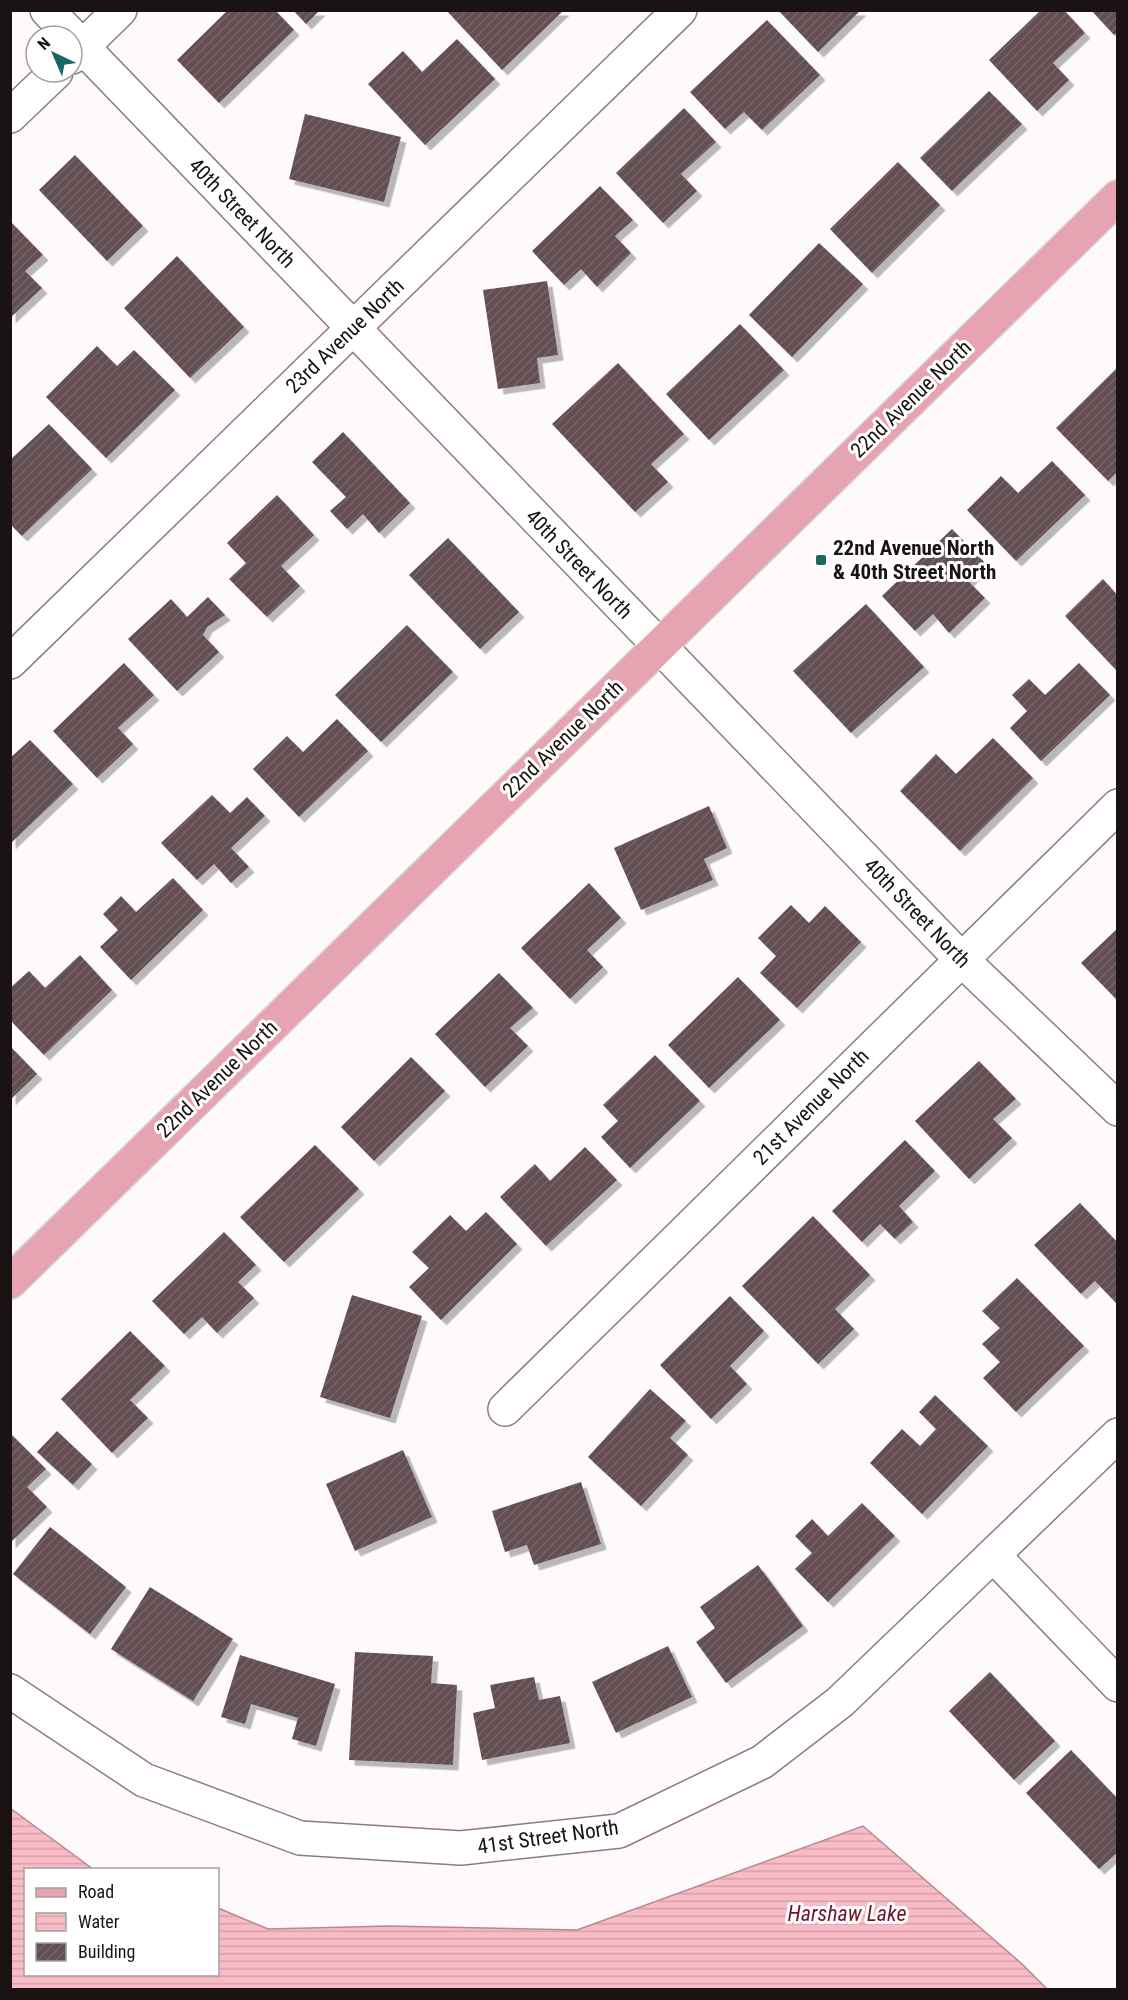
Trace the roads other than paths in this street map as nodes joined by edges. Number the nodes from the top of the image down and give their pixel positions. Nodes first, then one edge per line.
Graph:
1 (47, 10) edge
2 (120, 10) edge
3 (680, 10) edge
4 (57, 24) edge
5 (84, 45) edge
6 (84, 59) edge
7 (43, 84) edge
8 (10, 116) edge
9 (1118, 197) edge
10 (353, 329) junction
11 (658, 646) junction
12 (10, 662) edge
13 (1118, 806) edge
14 (961, 959) junction
15 (1118, 1109) edge
16 (10, 1282) edge
17 (505, 1409) dead end
18 (1118, 1435) edge
19 (993, 1555) junction
20 (1118, 1685) edge
21 (10, 1691) edge

1 - 4 street, 40th Street North
2 - 5 street
3 - 10 street, 23rd Avenue North
6 - 10 street, 40th Street North
7 - 8 street
9 - 11 main road, 22nd Avenue North
10 - 11 street, 40th Street North
10 - 12 street, 23rd Avenue North
11 - 14 street, 40th Street North
11 - 16 main road, 22nd Avenue North
13 - 14 street, 21st Avenue North
14 - 15 street, 40th Street North
14 - 17 street, 21st Avenue North
18 - 19 street, 41st Street North
19 - 20 street
19 - 21 street, 41st Street North

